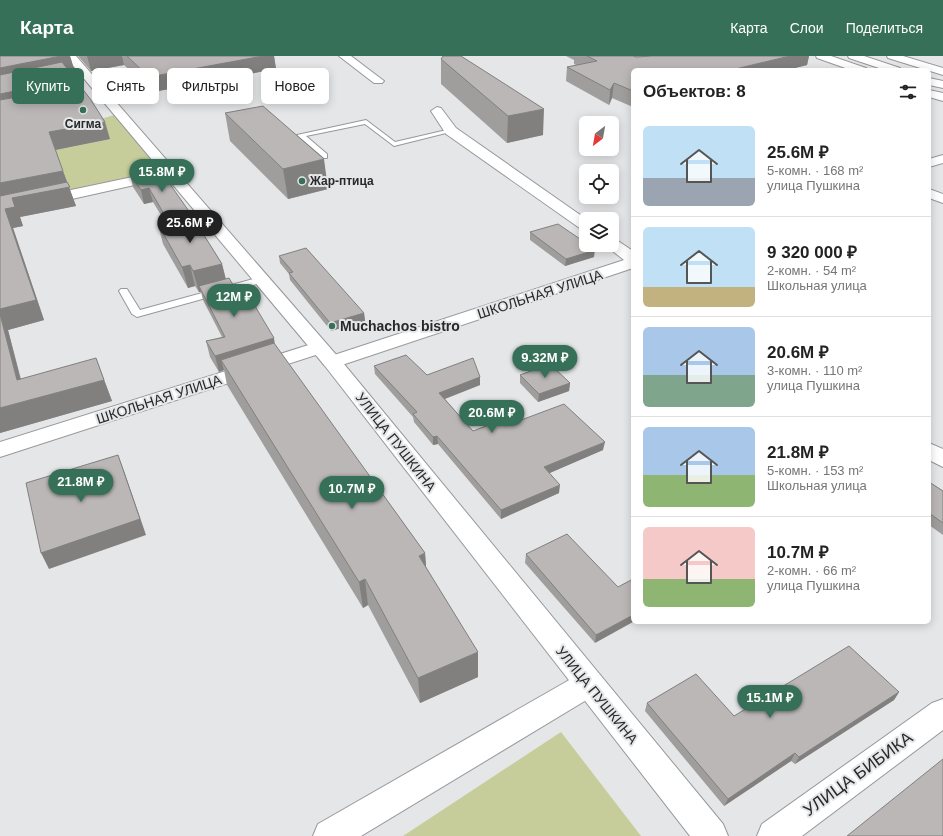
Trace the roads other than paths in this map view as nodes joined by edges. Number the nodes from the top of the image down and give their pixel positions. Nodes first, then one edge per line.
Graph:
1 (344, 56) edge
2 (821, 56) edge
3 (853, 56) edge
4 (892, 56) edge
5 (77, 64) edge
6 (856, 68) edge
7 (890, 68) edge
8 (930, 68) edge
9 (931, 68) edge
10 (943, 72) edge
11 (378, 81) dead end
12 (931, 82) edge
13 (943, 85) edge
14 (931, 93) edge
15 (943, 97) edge
16 (437, 112) dead end
17 (451, 132) junction
18 (324, 156) dead end
19 (943, 159) edge
20 (931, 162) edge
21 (170, 173) junction
22 (931, 194) edge
23 (943, 200) edge
24 (0, 210) edge
25 (579, 221) edge
26 (619, 249) edge
27 (631, 258) edge
28 (631, 264) edge
29 (261, 280) junction
30 (124, 291) dead end
31 (325, 355) junction
32 (0, 450) edge
33 (931, 451) edge
34 (943, 459) edge
35 (588, 684) junction
36 (943, 713) edge
37 (330, 836) edge
38 (711, 836) edge
39 (774, 836) edge

1 - 11 street
2 - 6 street
3 - 7 street
4 - 8 street
5 - 21 street, УЛИЦА ПУШКИНА
9 - 10 street
12 - 13 street
14 - 15 street
16 - 17 street
17 - 18 lane
17 - 25 street
19 - 20 street
21 - 24 street
21 - 29 street, УЛИЦА ПУШКИНА
22 - 23 street
26 - 27 street
28 - 31 street, ШКОЛЬНАЯ УЛИЦА
29 - 30 lane
29 - 31 street, УЛИЦА ПУШКИНА
31 - 32 street, ШКОЛЬНАЯ УЛИЦА
31 - 35 street, УЛИЦА ПУШКИНА
33 - 34 street
35 - 37 street
35 - 38 street, УЛИЦА ПУШКИНА
36 - 39 street, УЛИЦА БИБИКА

